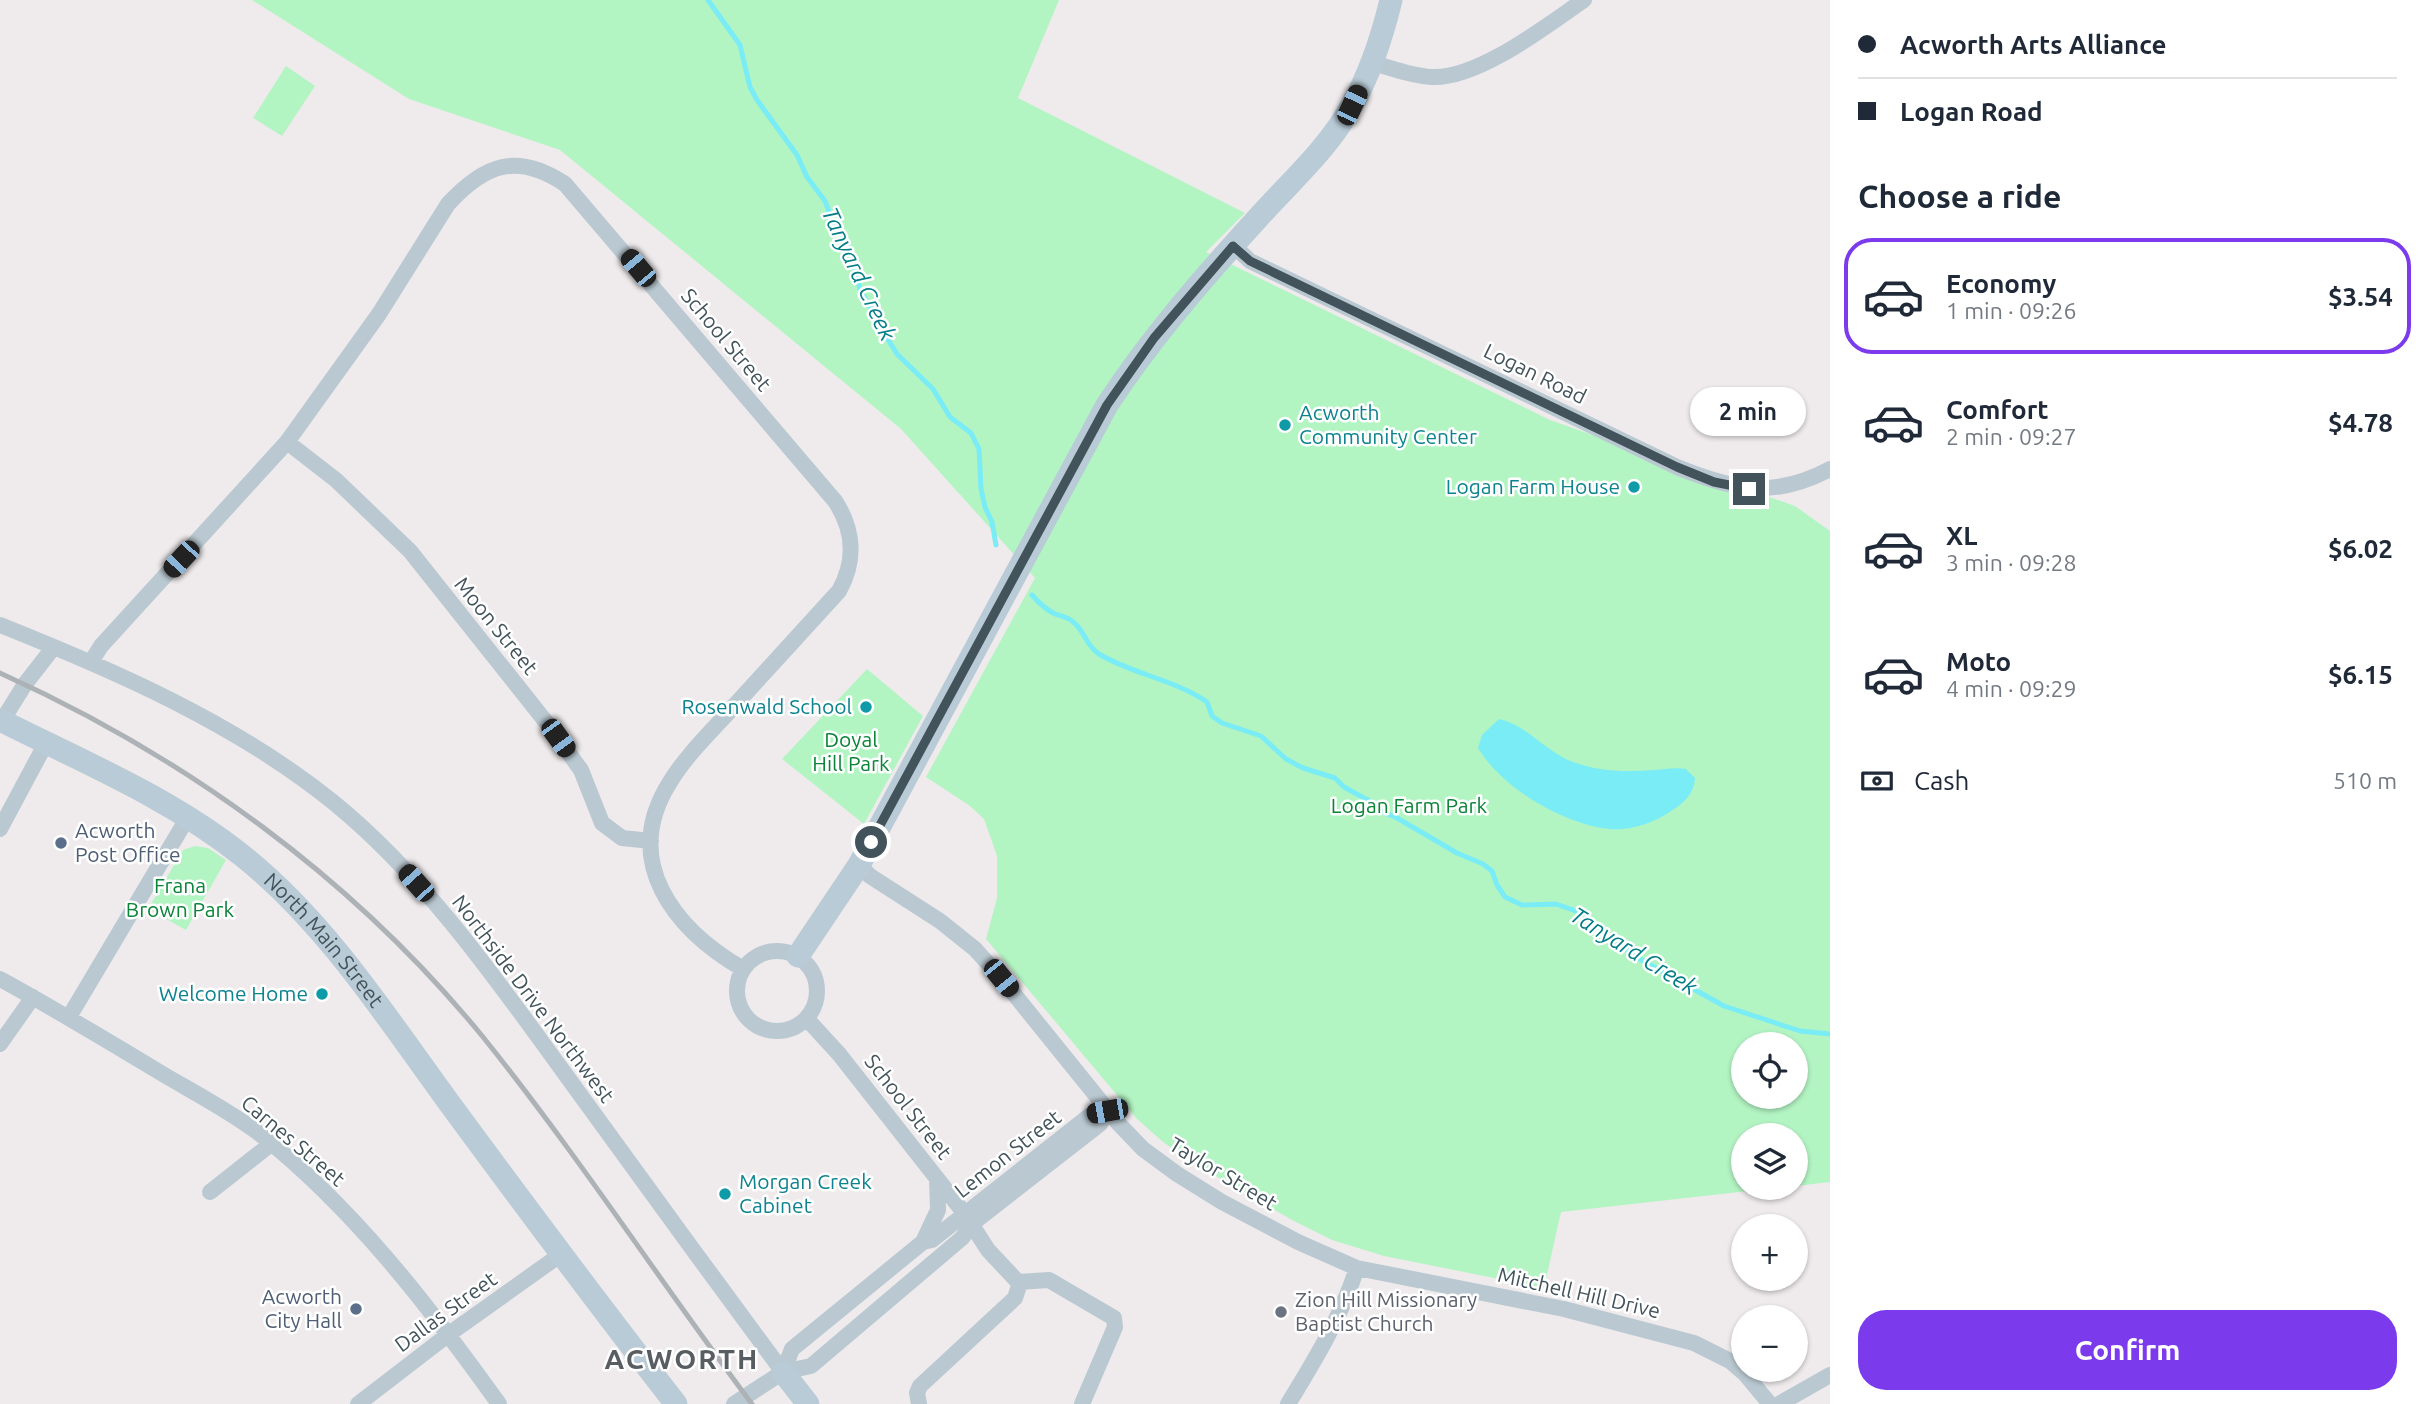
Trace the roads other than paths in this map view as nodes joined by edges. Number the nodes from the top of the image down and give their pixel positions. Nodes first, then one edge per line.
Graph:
1 (1391, 0) edge
2 (1584, 0) edge
3 (1373, 63) junction
4 (1233, 246) junction
5 (287, 442) junction
6 (1830, 470) edge
7 (0, 625) edge
8 (53, 648) junction
9 (90, 662) junction
10 (1, 720) edge
11 (46, 743) junction
12 (188, 817) junction
13 (0, 829) edge
14 (651, 841) junction
15 (859, 865) junction
16 (798, 956) junction
17 (743, 969) junction
18 (0, 979) edge
19 (33, 997) junction
20 (69, 1017) junction
21 (807, 1019) junction
22 (0, 1044) edge
23 (1107, 1111) junction
24 (271, 1144) junction
25 (937, 1178) junction
26 (211, 1192) dead end
27 (969, 1219) junction
28 (923, 1242) junction
29 (560, 1255) junction
30 (1357, 1268) junction
31 (1020, 1283) junction
32 (449, 1334) junction
33 (783, 1372) junction
34 (1830, 1374) edge
35 (358, 1404) edge
36 (499, 1404) edge
37 (676, 1404) edge
38 (734, 1404) edge
39 (808, 1404) edge
40 (919, 1404) edge
41 (1082, 1404) edge
42 (1288, 1404) edge
43 (1770, 1404) edge
44 (1779, 1404) edge

1 - 3 street
2 - 3 street
3 - 4 street
4 - 6 street, Logan Road
4 - 15 street
5 - 9 street, School Street
5 - 14 street, Moon Street
5 - 14 street, School Street
7 - 8 street, Northside Drive Northwest
8 - 9 street, Northside Drive Northwest
8 - 10 street
9 - 33 street, Northside Drive Northwest
10 - 11 street, North Main Street
11 - 12 street, North Main Street
11 - 13 street
12 - 20 street
12 - 29 street, North Main Street
14 - 17 street, School Street
15 - 16 street
15 - 23 street, Taylor Street
16 - 17 street
16 - 21 street
17 - 21 street
18 - 19 street, Carnes Street
19 - 20 street, Carnes Street
19 - 22 street
20 - 24 street, Carnes Street
21 - 25 street, School Street
23 - 27 street, Lemon Street
23 - 30 street, Taylor Street
24 - 26 street
24 - 32 street, Carnes Street
25 - 27 street, School Street
25 - 28 street
27 - 28 street, Lemon Street
27 - 31 street, School Street
27 - 33 street, Lemon Street
28 - 33 street, Lemon Street
29 - 32 street, Dallas Street
29 - 37 street, North Main Street
30 - 42 street
30 - 43 street, Mitchell Hill Drive
31 - 40 street
31 - 41 street
32 - 35 street, Dallas Street
32 - 36 street, Carnes Street
33 - 38 street, Lemon Street
33 - 39 street
34 - 44 street

